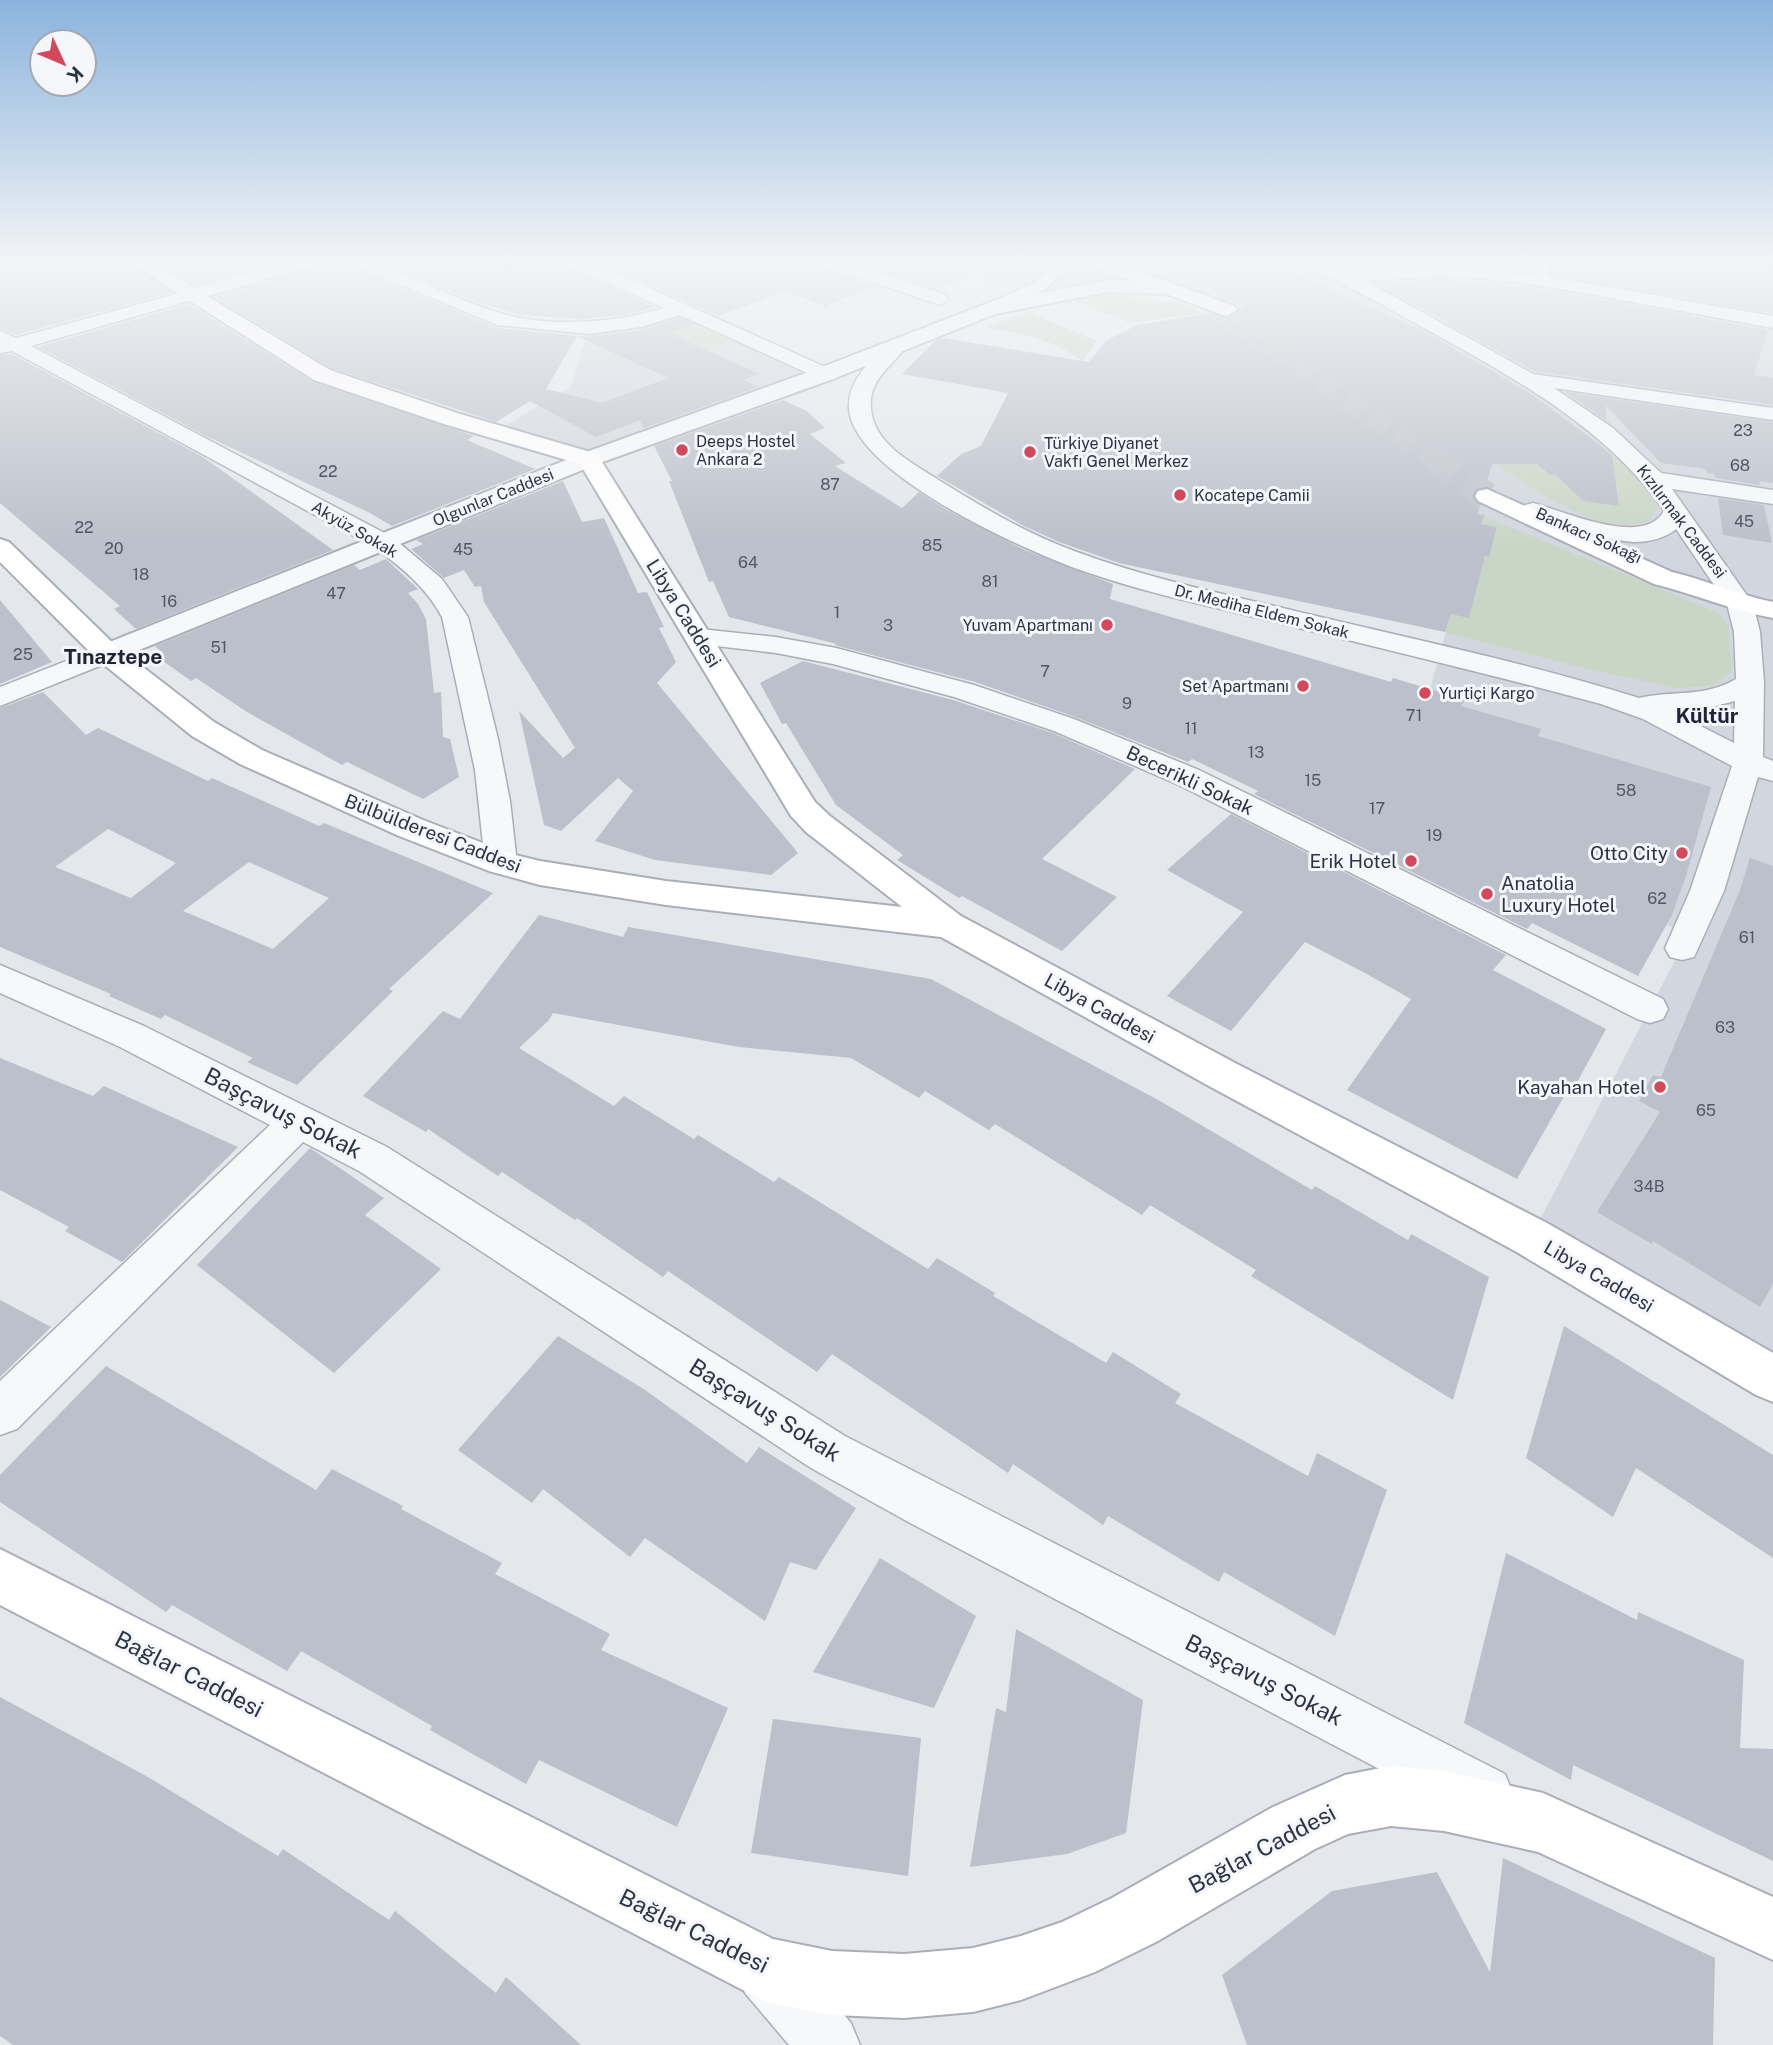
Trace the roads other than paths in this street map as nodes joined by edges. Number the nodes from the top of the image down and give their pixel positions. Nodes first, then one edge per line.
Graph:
1 (29, 355) edge
2 (290, 355) edge
3 (784, 355) edge
4 (874, 355) edge
5 (888, 355) edge
6 (1487, 355) edge
7 (825, 374) junction
8 (1525, 377) junction
9 (1773, 414) edge
10 (589, 459) junction
11 (1654, 479) junction
12 (1773, 497) edge
13 (1533, 510) junction
14 (1676, 510) junction
15 (383, 542) junction
16 (0, 547) edge
17 (1688, 584) junction
18 (1740, 604) junction
19 (1773, 610) edge
20 (700, 637) junction
21 (107, 653) junction
22 (1750, 682) junction
23 (0, 696) edge
24 (1638, 705) junction
25 (1760, 767) edge
26 (501, 863) junction
27 (948, 925) junction
28 (1682, 948) dead end
29 (0, 978) edge
30 (1650, 1009) dead end
31 (300, 1120) junction
32 (1773, 1379) edge
33 (0, 1413) edge
34 (0, 1576) edge
35 (1543, 1823) junction
36 (1773, 1930) edge
37 (766, 1970) junction
38 (829, 2045) edge

1 - 15 street, Akyüz Sokak
2 - 10 main road
3 - 7 street
4 - 7 street, Olgunlar Caddesi
5 - 24 street, Dr. Mediha Eldem Sokak
6 - 8 street, Kızılırmak Caddesi
7 - 10 street, Olgunlar Caddesi
8 - 9 street
8 - 11 street, Kızılırmak Caddesi
10 - 15 street, Olgunlar Caddesi
10 - 20 main road, Libya Caddesi
11 - 12 street
11 - 14 street, Kızılırmak Caddesi
13 - 14 street
13 - 17 main road, Bankacı Sokağı
13 - 17 main road, Bankacı Sokağı
14 - 18 street, Kızılırmak Caddesi
15 - 21 street, Olgunlar Caddesi
15 - 26 street, Akyüz Sokak
16 - 21 main road, Bülbülderesi Caddesi
17 - 18 main road, Bankacı Sokağı
18 - 19 main road, Bankacı Sokağı
18 - 22 street, Kızılırmak Caddesi
20 - 27 main road, Libya Caddesi
20 - 30 street, Becerikli Sokak
21 - 23 street, Olgunlar Caddesi
21 - 26 main road, Bülbülderesi Caddesi
22 - 24 street
22 - 25 street, Kızılırmak Caddesi
24 - 25 street, Dr. Mediha Eldem Sokak
25 - 28 street, Kızılırmak Caddesi
26 - 27 main road, Bülbülderesi Caddesi
27 - 32 main road, Libya Caddesi
29 - 31 street, Başçavuş Sokak
31 - 33 street
31 - 35 street, Başçavuş Sokak
34 - 37 main road, Bağlar Caddesi
35 - 36 main road, Bağlar Caddesi
35 - 37 main road, Bağlar Caddesi
37 - 38 street

